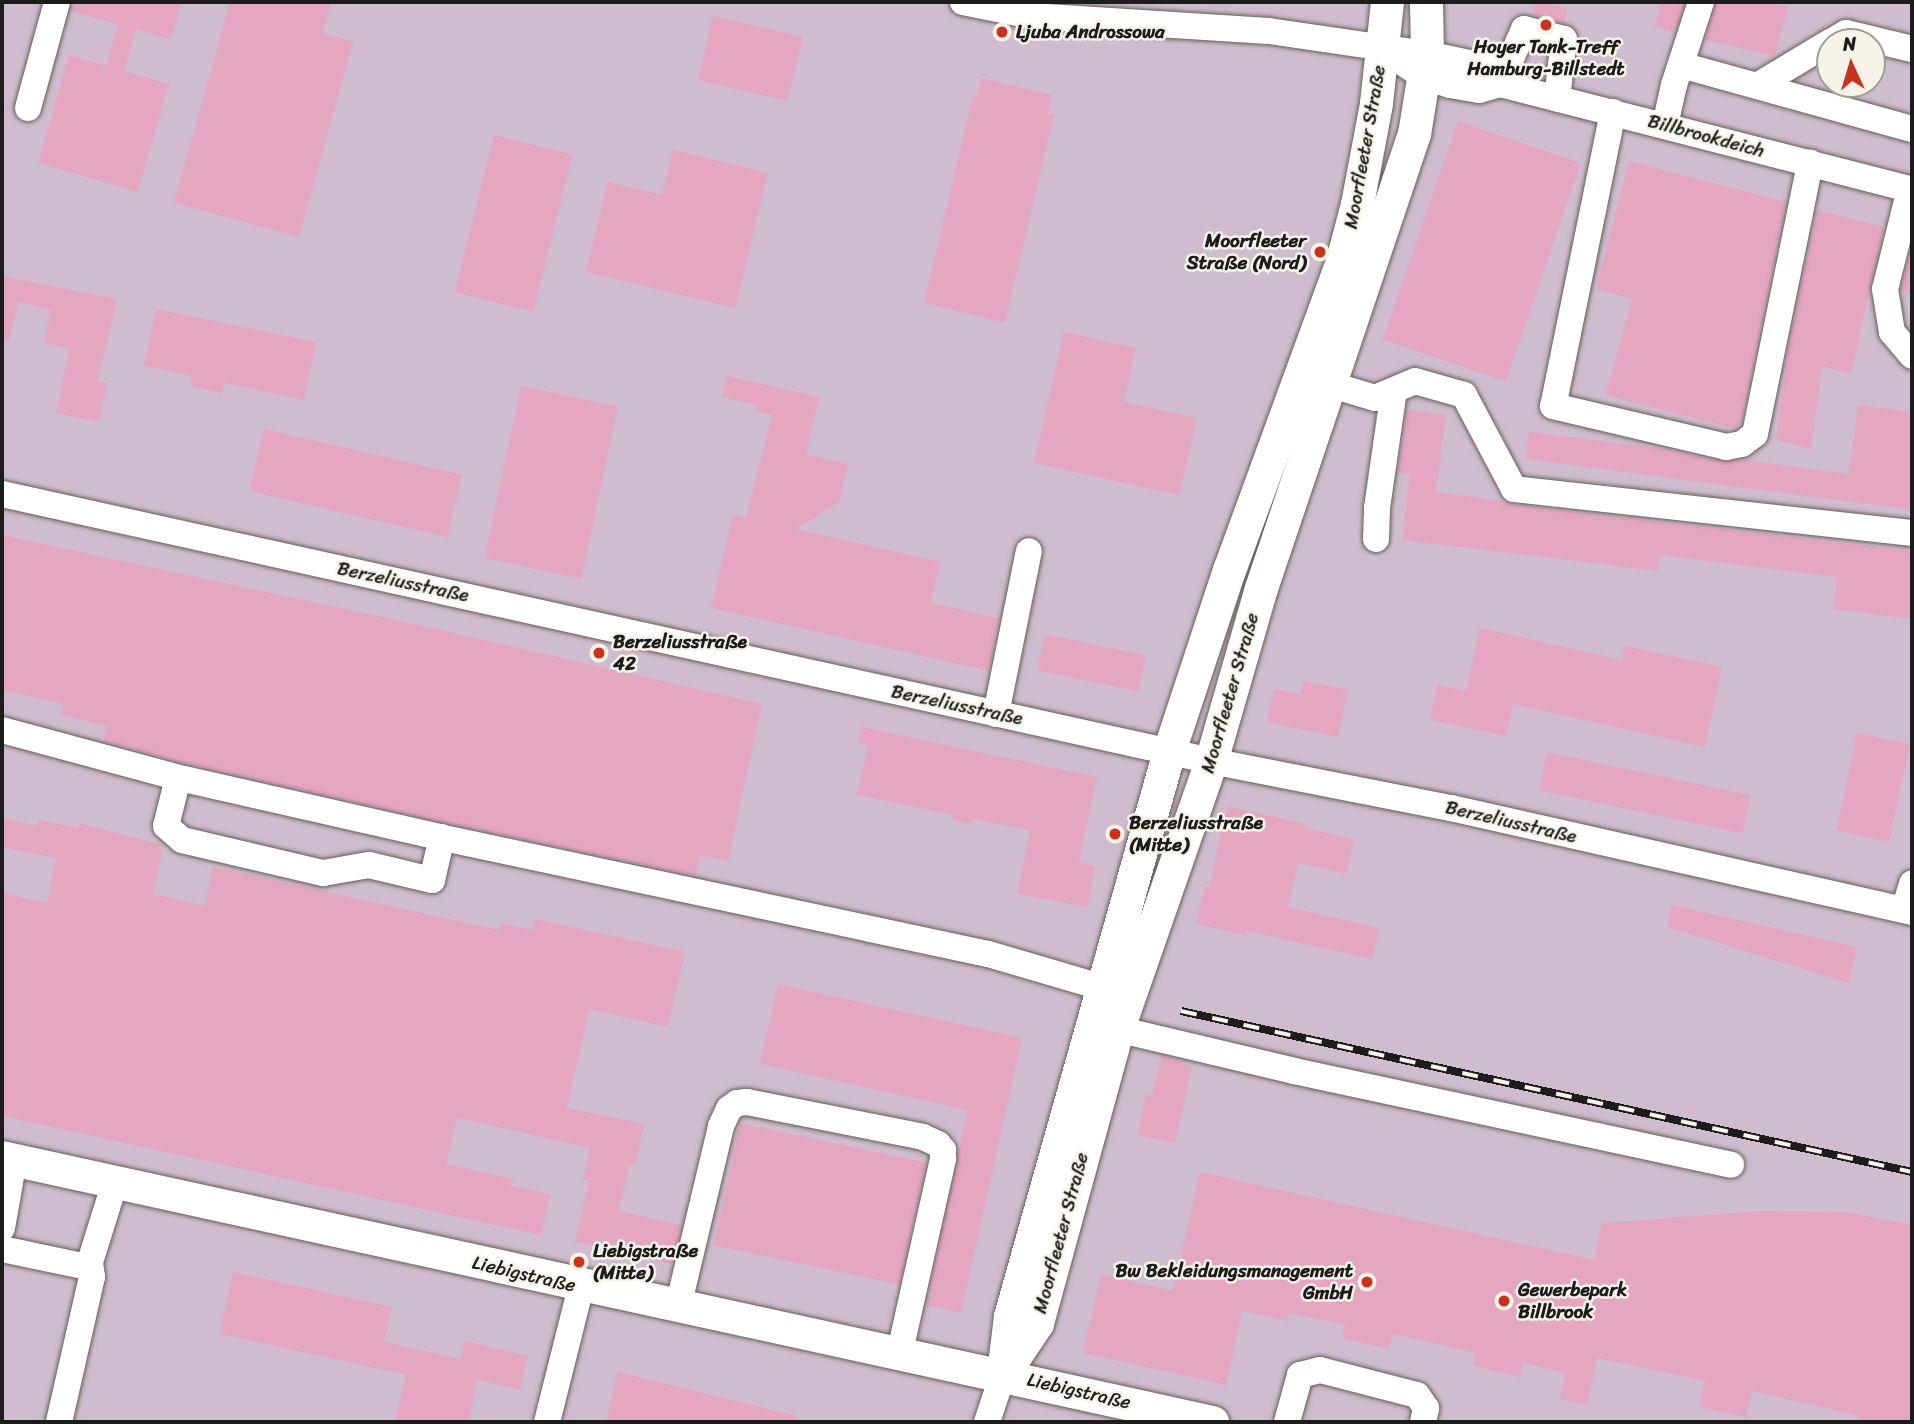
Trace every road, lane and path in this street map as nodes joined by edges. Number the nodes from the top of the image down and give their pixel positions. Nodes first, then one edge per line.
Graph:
1 (57, 2) edge
2 (963, 2) edge
3 (1387, 2) edge
4 (1426, 2) edge
5 (1701, 2) edge
6 (1040, 9) edge
7 (1886, 43) edge
8 (1382, 49) junction
9 (1912, 49) edge
10 (1816, 51) edge
11 (1681, 65) junction
12 (1425, 66) junction
13 (1500, 84) junction
14 (1758, 86) junction
15 (1557, 99) junction
16 (28, 108) dead end
17 (1613, 112) junction
18 (1665, 125) junction
19 (1912, 129) edge
20 (1810, 163) junction
21 (1911, 190) edge
22 (1912, 356) edge
23 (1332, 385) junction
24 (1394, 390) junction
25 (2, 494) edge
26 (1912, 533) edge
27 (1376, 538) dead end
28 (1029, 551) dead end
29 (996, 714) junction
30 (2, 730) edge
31 (1169, 751) junction
32 (1211, 761) junction
33 (178, 778) junction
34 (442, 837) junction
35 (1912, 883) edge
36 (1908, 911) edge
37 (1116, 991) junction
38 (1105, 1027) junction
39 (8, 1158) edge
40 (1731, 1165) dead end
41 (115, 1182) junction
42 (2, 1228) edge
43 (2, 1249) edge
44 (90, 1262) junction
45 (581, 1287) junction
46 (678, 1307) junction
47 (900, 1352) junction
48 (1003, 1374) junction
49 (1125, 1412) edge
50 (59, 1422) edge
51 (547, 1422) edge
52 (987, 1422) edge
53 (1212, 1422) edge
54 (1287, 1422) edge
55 (1423, 1422) edge

1 - 16 street
2 - 6 street, Billbrookdeich
3 - 8 main road, Moorfleeter Straße
4 - 12 main road, Moorfleeter Straße
5 - 11 street
6 - 8 street, Billbrookdeich
7 - 9 street
8 - 12 street, Billbrookdeich
8 - 31 main road, Moorfleeter Straße
10 - 14 street
11 - 14 street
11 - 18 street
12 - 13 street, Billbrookdeich
12 - 23 main road, Moorfleeter Straße
13 - 15 street, Billbrookdeich
13 - 15 street
14 - 19 street
15 - 17 street, Billbrookdeich
17 - 18 street, Billbrookdeich
17 - 20 street
18 - 20 street, Billbrookdeich
20 - 21 street, Billbrookdeich
21 - 22 street
23 - 24 street
23 - 32 main road, Moorfleeter Straße
24 - 26 street
24 - 27 street
25 - 29 street, Berzeliusstraße
28 - 29 street
29 - 31 street, Berzeliusstraße
30 - 33 street
31 - 32 street, Berzeliusstraße
31 - 37 main road, Moorfleeter Straße
32 - 36 street, Berzeliusstraße
32 - 37 main road, Moorfleeter Straße
33 - 34 street
33 - 34 street
34 - 37 street
35 - 36 street
37 - 38 main road, Moorfleeter Straße
38 - 40 street
38 - 48 main road, Moorfleeter Straße
39 - 41 main road, Liebigstraße
39 - 42 street
41 - 44 street
41 - 45 main road, Liebigstraße
43 - 44 street
44 - 50 street
45 - 46 main road, Liebigstraße
45 - 51 street
46 - 47 main road, Liebigstraße
46 - 47 street
47 - 48 main road, Liebigstraße
48 - 49 main road, Liebigstraße
48 - 52 street, Moorfleeter Straße
49 - 53 main road, Liebigstraße
54 - 55 street

